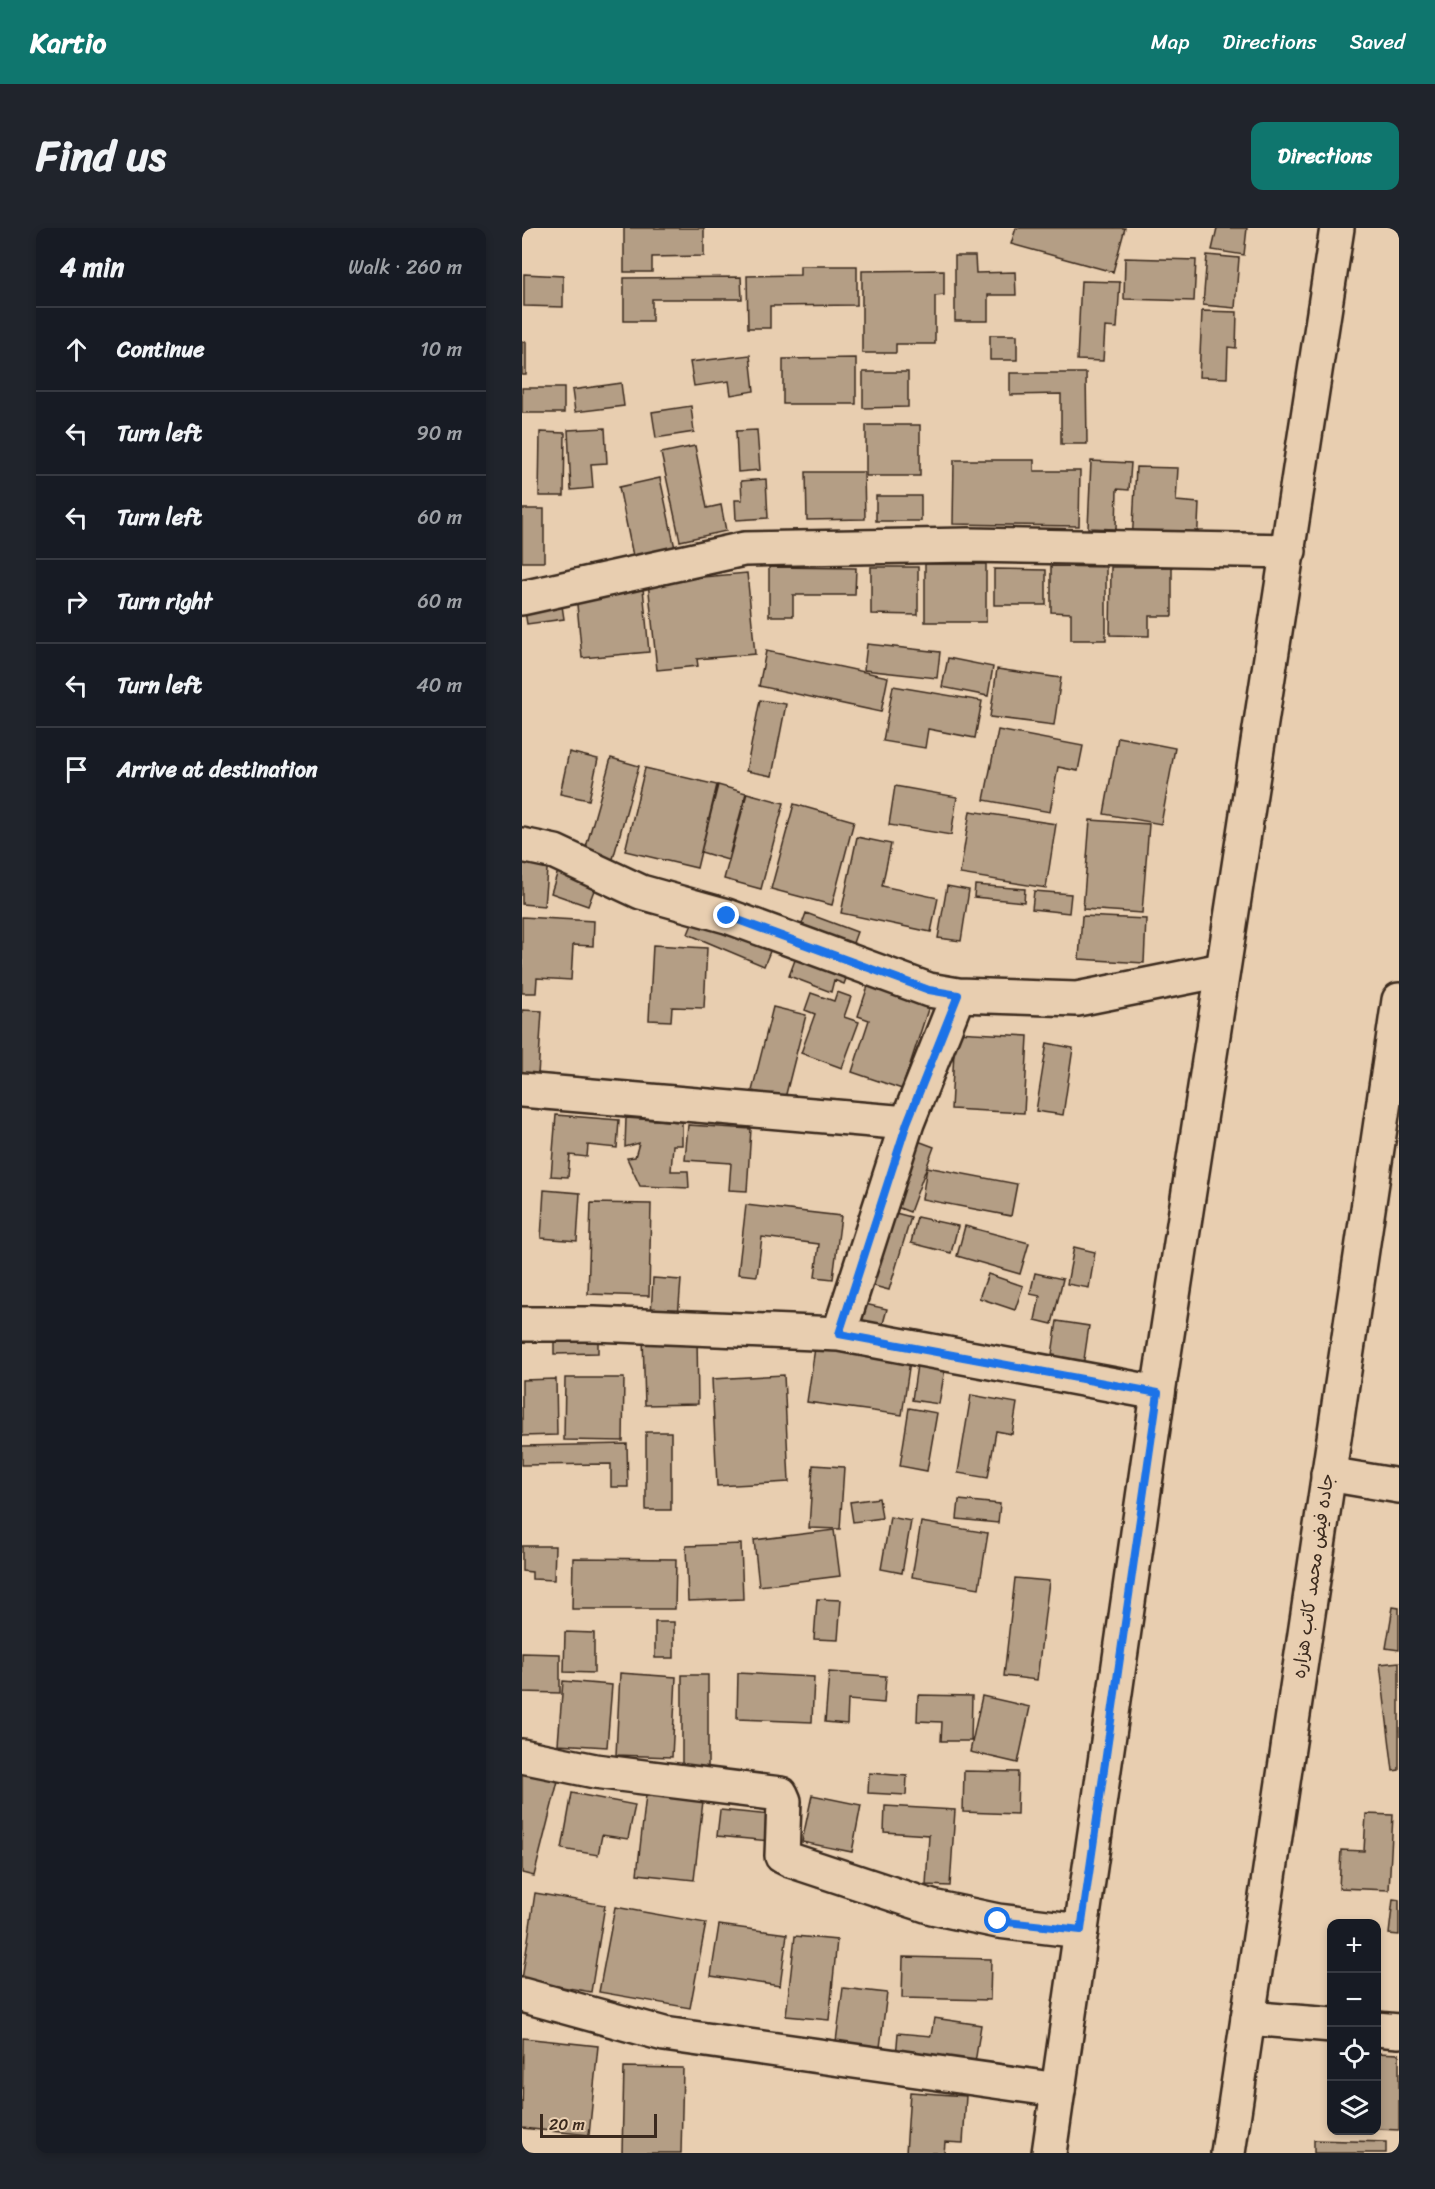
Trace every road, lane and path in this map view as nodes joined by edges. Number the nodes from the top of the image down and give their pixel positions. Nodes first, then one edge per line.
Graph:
1 (1337, 228) edge
2 (1289, 551) junction
3 (522, 598) edge
4 (522, 845) edge
5 (1222, 970) junction
6 (958, 995) junction
7 (1399, 1000) edge
8 (522, 1090) edge
9 (1390, 1118) edge
10 (907, 1123) junction
11 (522, 1324) edge
12 (839, 1334) junction
13 (1158, 1393) junction
14 (1328, 1474) junction
15 (1399, 1486) edge
16 (522, 1756) edge
17 (1081, 1930) junction
18 (522, 1995) edge
19 (1248, 2018) junction
20 (1327, 2025) edge
21 (1381, 2029) edge
22 (1399, 2031) edge
23 (1058, 2090) junction
24 (1049, 2153) edge
25 (1228, 2153) edge

1 - 2 street
2 - 3 street
2 - 5 street
4 - 6 street
5 - 6 street
5 - 13 street
6 - 10 street
7 - 9 street, جاده فیض محمد کاتب هزاره
8 - 10 street
9 - 14 street, جاده فیض محمد کاتب هزاره
10 - 12 street
11 - 12 street
12 - 13 street
13 - 17 street
14 - 15 street
14 - 19 street, جاده فیض محمد کاتب هزاره
16 - 17 street
17 - 23 street
18 - 23 street
19 - 20 street
19 - 25 street, جاده فیض محمد کاتب هزاره
21 - 22 street
23 - 24 street

